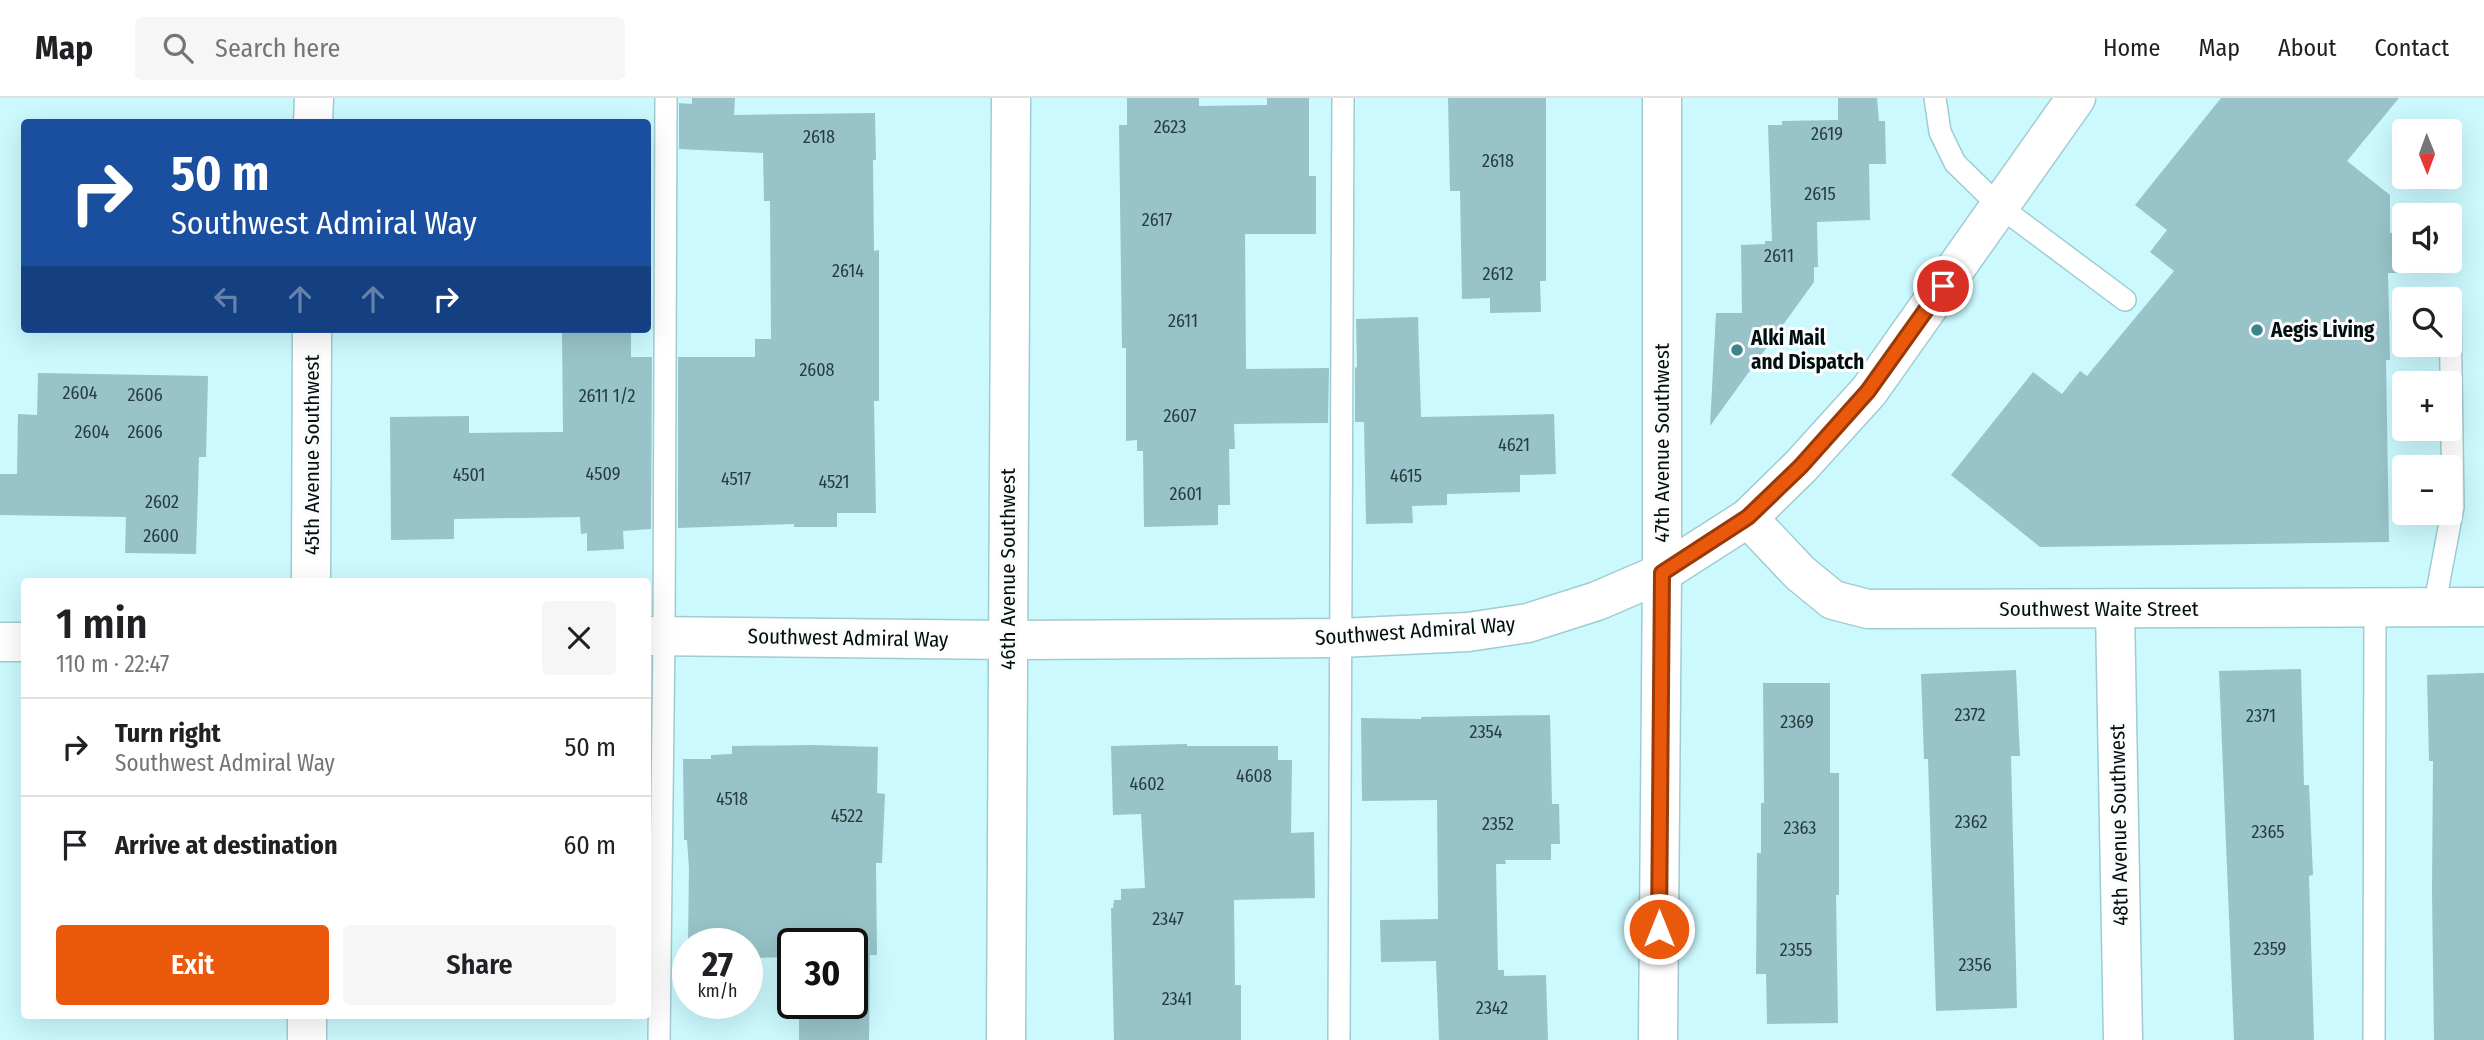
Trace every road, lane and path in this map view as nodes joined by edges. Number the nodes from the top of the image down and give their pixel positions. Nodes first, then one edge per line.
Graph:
1 (314, 98) edge
2 (666, 98) edge
3 (1011, 98) edge
4 (1343, 98) edge
5 (1662, 98) edge
6 (1935, 98) edge
7 (2076, 98) edge
8 (313, 119) edge
9 (1999, 206) junction
10 (2125, 300) dead end
11 (312, 333) edge
12 (2451, 357) edge
13 (1748, 517) junction
14 (1662, 573) junction
15 (311, 578) edge
16 (2484, 607) edge
17 (2375, 608) junction
18 (2434, 608) junction
19 (2115, 610) junction
20 (656, 636) edge
21 (1340, 638) junction
22 (1009, 640) junction
23 (0, 642) edge
24 (21, 642) edge
25 (307, 1019) edge
26 (307, 1040) edge
27 (659, 1040) edge
28 (1006, 1040) edge
29 (1339, 1040) edge
30 (1658, 1040) edge
31 (2123, 1040) edge
32 (2374, 1040) edge

1 - 8 street
2 - 20 lane
3 - 22 street, 46th Avenue Southwest
4 - 21 lane
5 - 14 street, 47th Avenue Southwest
6 - 9 lane
7 - 9 street, Southwest Admiral Way
9 - 10 lane
9 - 13 street, Southwest Admiral Way
11 - 15 street, 45th Avenue Southwest
12 - 18 lane
13 - 14 street, Southwest Admiral Way
13 - 19 street, Southwest Waite Street
14 - 21 street, Southwest Admiral Way
14 - 30 street, 47th Avenue Southwest
16 - 18 street, Southwest Waite Street
17 - 18 street, Southwest Waite Street
17 - 19 street, Southwest Waite Street
17 - 32 lane
19 - 31 street, 48th Avenue Southwest
20 - 22 street, Southwest Admiral Way
20 - 27 lane
21 - 22 street, Southwest Admiral Way
21 - 29 lane
22 - 28 street, 46th Avenue Southwest
23 - 24 street
25 - 26 street

